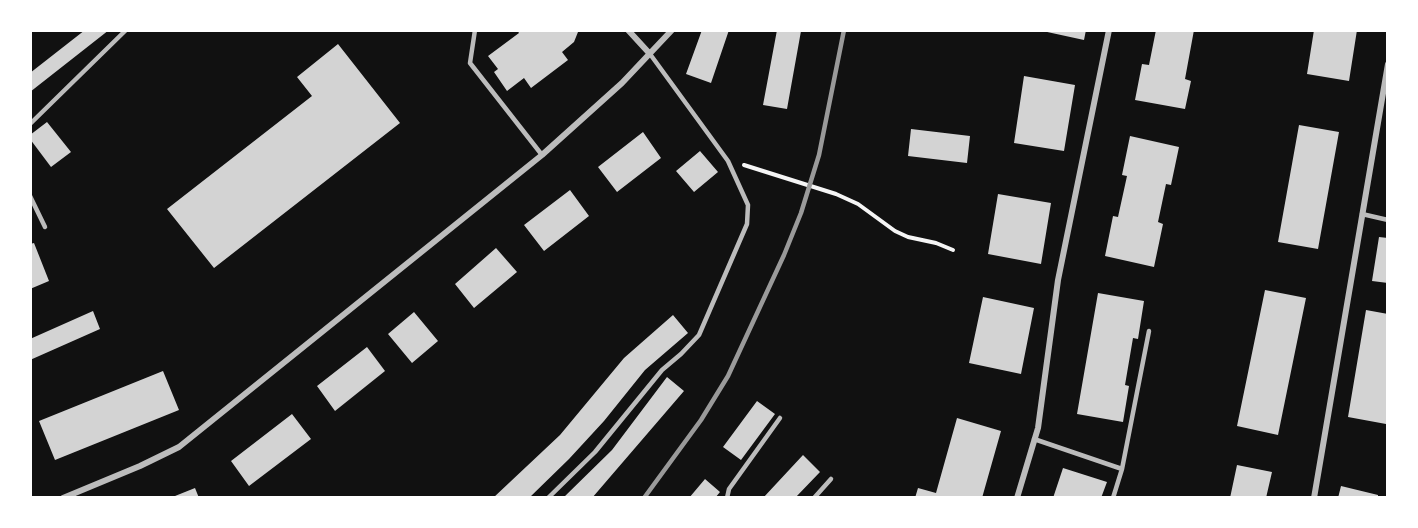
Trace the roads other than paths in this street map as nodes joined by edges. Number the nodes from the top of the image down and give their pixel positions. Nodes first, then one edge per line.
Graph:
1 (126, 30) edge
2 (475, 30) edge
3 (628, 30) edge
4 (672, 30) edge
5 (1109, 30) edge
6 (650, 54) junction
7 (1388, 64) edge
8 (30, 124) edge
9 (542, 155) junction
10 (30, 196) edge
11 (1362, 214) junction
12 (1388, 220) edge
13 (45, 227) dead end
14 (1149, 331) dead end
15 (780, 418) dead end
16 (1034, 439) junction
17 (1122, 469) junction
18 (831, 479) dead end
19 (63, 498) edge
20 (548, 498) edge
21 (727, 498) edge
22 (814, 498) edge
23 (1017, 498) edge
24 (1113, 498) edge
25 (1314, 498) edge

1 - 8 lane
2 - 9 lane
3 - 6 street
4 - 6 street
5 - 16 street
6 - 9 street
6 - 20 lane
7 - 11 street
9 - 19 street
10 - 13 lane
11 - 12 lane
11 - 25 street
14 - 17 lane
15 - 21 lane
16 - 17 lane
16 - 23 street
17 - 24 lane
18 - 22 lane

